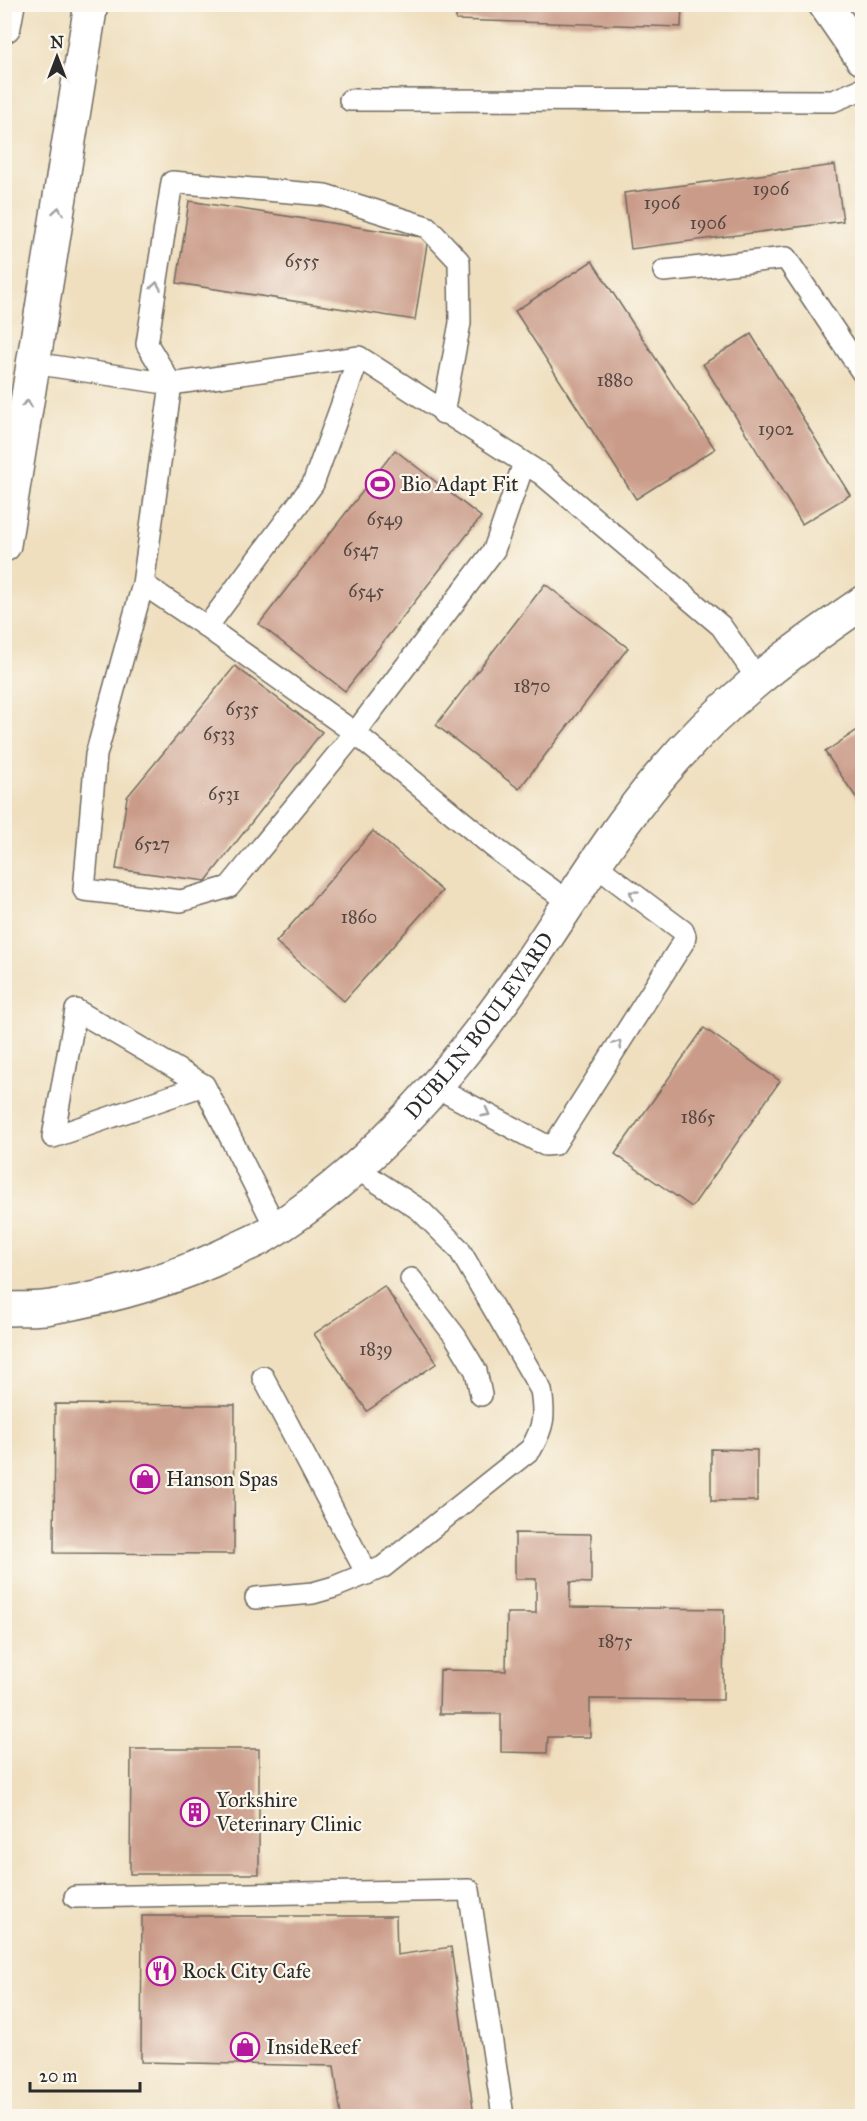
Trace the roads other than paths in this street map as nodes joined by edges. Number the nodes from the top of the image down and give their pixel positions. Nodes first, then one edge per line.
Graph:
1 (8, 4) edge
2 (90, 4) edge
3 (825, 4) edge
4 (4, 26) edge
5 (862, 58) edge
6 (862, 88) edge
7 (350, 100) dead end
8 (664, 271) dead end
9 (359, 357) junction
10 (33, 363) junction
11 (862, 372) edge
12 (171, 384) junction
13 (443, 413) junction
14 (524, 463) junction
15 (4, 545) edge
16 (143, 584) junction
17 (862, 603) edge
18 (207, 627) junction
19 (757, 678) junction
20 (355, 733) junction
21 (595, 865) junction
22 (570, 903) junction
23 (204, 1085) junction
24 (434, 1086) junction
25 (356, 1167) junction
26 (276, 1228) junction
27 (411, 1279) dead end
28 (4, 1309) edge
29 (263, 1377) dead end
30 (481, 1395) dead end
31 (367, 1574) junction
32 (256, 1598) dead end
33 (75, 1898) dead end
34 (503, 2116) edge

1 - 4 main road
10 -> 2 main road
3 - 5 main road
6 - 7 lane
8 - 11 lane
9 - 12 lane
9 - 13 lane
9 - 18 lane
10 - 12 lane
15 -> 10 main road
12 -> 13 lane
12 - 16 lane
13 - 14 lane
14 - 19 lane
14 - 20 lane
16 - 18 lane
16 - 20 lane
17 - 19 main road, DUBLIN BOULEVARD
18 - 20 lane
19 - 21 main road, DUBLIN BOULEVARD
20 - 22 lane
21 - 22 main road, DUBLIN BOULEVARD
24 -> 21 lane
22 - 24 main road, DUBLIN BOULEVARD
23 - 23 lane
23 - 26 lane
24 - 25 main road, DUBLIN BOULEVARD
25 - 26 main road, DUBLIN BOULEVARD
25 - 31 lane
26 - 28 main road, DUBLIN BOULEVARD
27 - 30 lane
29 - 31 lane
31 - 32 lane
33 - 34 lane

